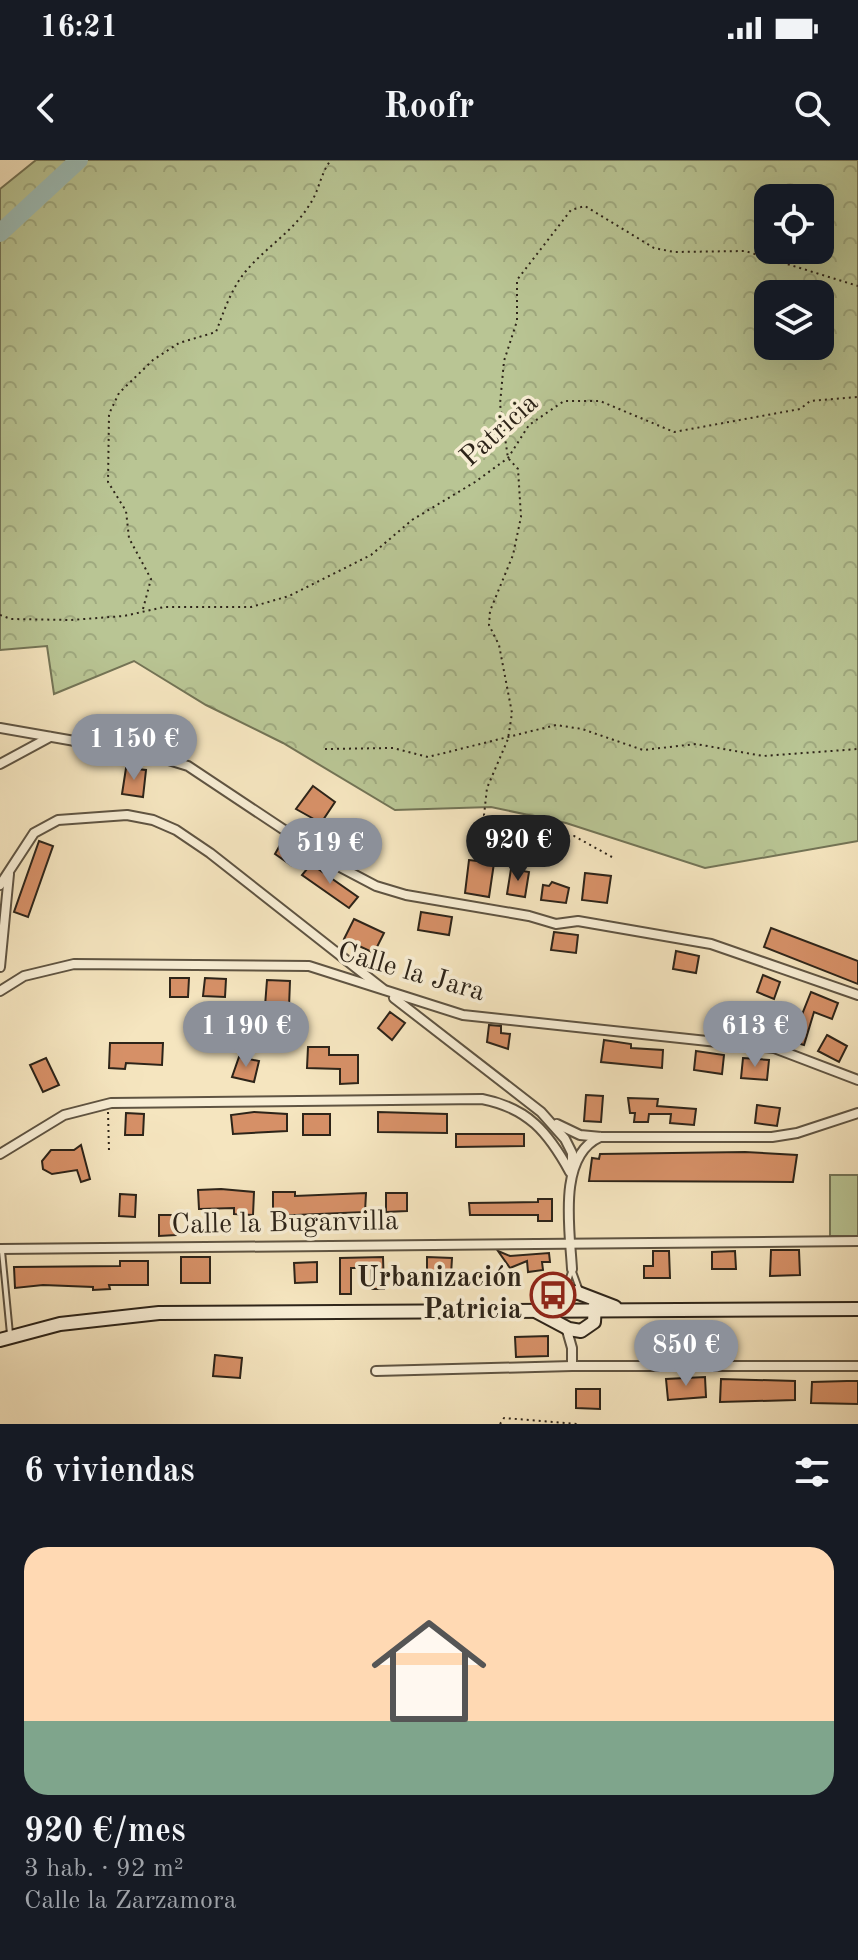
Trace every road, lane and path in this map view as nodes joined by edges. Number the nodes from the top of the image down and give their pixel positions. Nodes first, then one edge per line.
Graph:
1 (331, 160) edge
2 (858, 286) edge
3 (858, 397) edge
4 (508, 458) junction
5 (143, 610) junction
6 (0, 615) edge
7 (0, 728) edge
8 (50, 737) junction
9 (508, 739) junction
10 (325, 749) dead end
11 (858, 749) edge
12 (0, 764) edge
13 (612, 857) dead end
14 (9, 873) junction
15 (0, 885) edge
16 (0, 967) edge
17 (0, 991) edge
18 (388, 993) junction
19 (858, 995) edge
20 (858, 1080) edge
21 (108, 1103) junction
22 (858, 1113) edge
23 (551, 1122) junction
24 (601, 1137) junction
25 (109, 1151) dead end
26 (0, 1154) edge
27 (572, 1174) junction
28 (858, 1241) edge
29 (570, 1243) junction
30 (1, 1252) edge
31 (572, 1269) junction
32 (560, 1305) junction
33 (858, 1309) edge
34 (590, 1310) junction
35 (626, 1310) junction
36 (535, 1311) junction
37 (565, 1326) junction
38 (5, 1338) edge
39 (572, 1348) junction
40 (572, 1366) junction
41 (858, 1366) edge
42 (376, 1371) dead end
43 (500, 1424) edge
44 (578, 1424) edge

1 - 5 path
2 - 4 path
3 - 4 path, Patricia
4 - 5 path, Patricia
4 - 9 path
5 - 6 path, Patricia
7 - 8 street
8 - 12 street
8 - 19 street
9 - 10 path
9 - 11 path
9 - 13 path
14 - 15 street
14 - 16 street
14 - 18 street
17 - 18 street, Calle la Jara
18 - 20 street, Calle la Jara
18 - 23 street
21 - 25 path
21 - 26 street
21 - 27 street
22 - 24 street
23 - 24 street
23 - 27 street
24 - 27 street
27 - 29 street
28 - 29 street, Calle la Buganvilla
29 - 30 street, Calle la Buganvilla
29 - 31 street
30 - 38 lane
31 - 32 lane
31 - 34 lane
32 - 34 main road
32 - 34 main road
32 - 36 main road
32 - 37 main road
33 - 35 main road
34 - 35 main road
34 - 35 main road
34 - 37 main road
34 - 39 street
36 - 37 main road
36 - 38 main road
37 - 39 street
39 - 40 street
40 - 41 street
40 - 42 street
43 - 44 path

